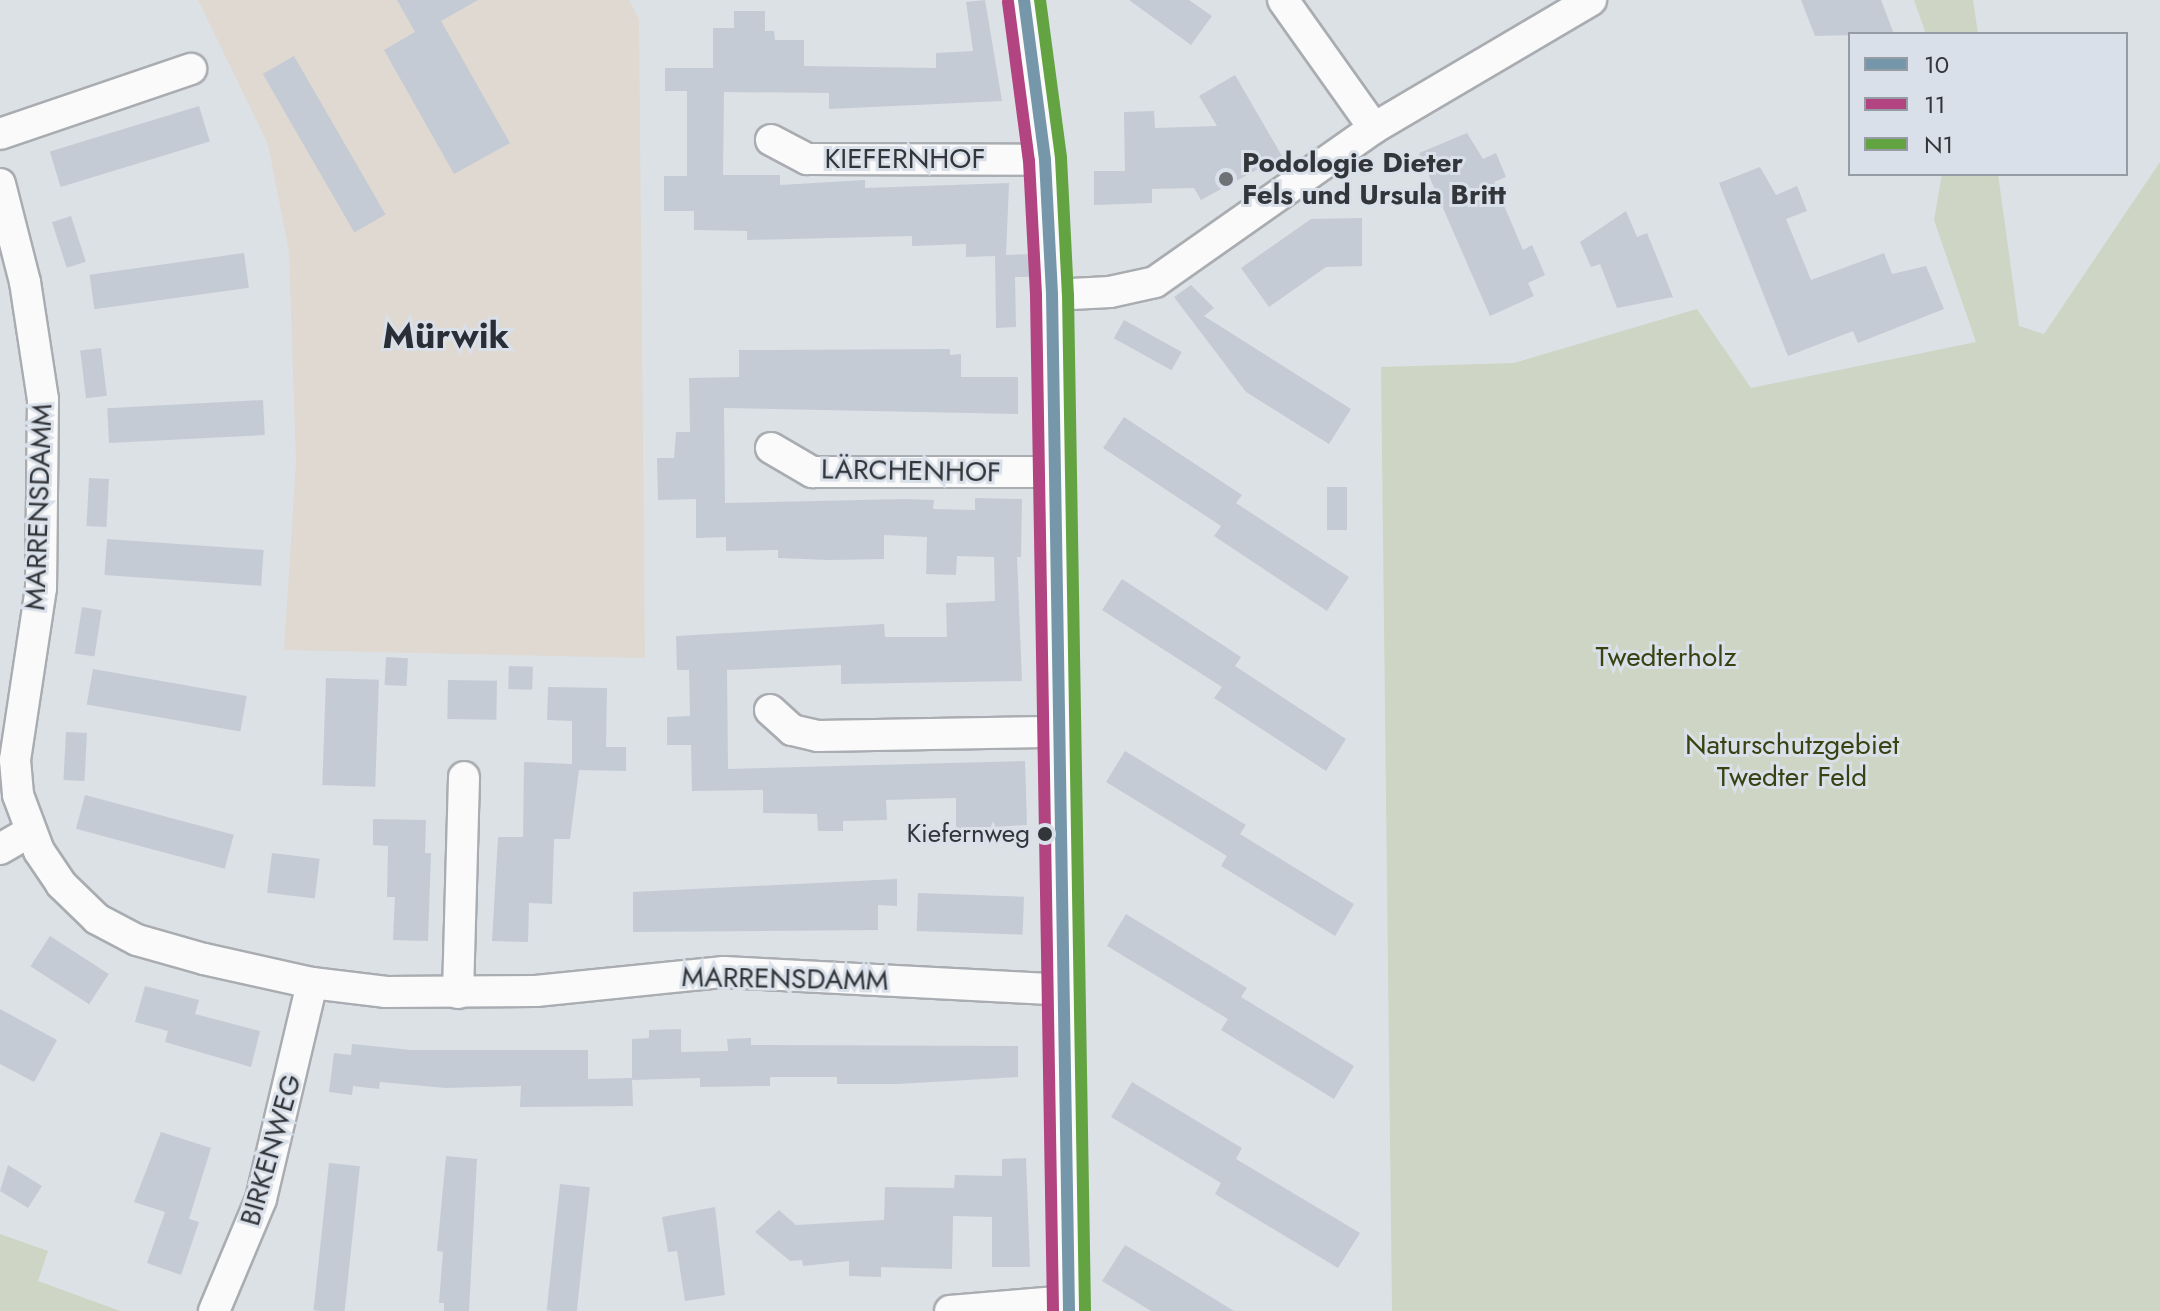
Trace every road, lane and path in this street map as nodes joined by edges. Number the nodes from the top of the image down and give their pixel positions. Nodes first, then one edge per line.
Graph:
1 (1024, 0) edge
2 (1283, 0) edge
3 (1591, 0) edge
4 (191, 69) dead end
5 (1374, 128) junction
6 (0, 134) edge
7 (771, 140) dead end
8 (1045, 160) junction
9 (0, 184) edge
10 (1052, 295) junction
11 (771, 448) dead end
12 (1057, 472) junction
13 (770, 710) dead end
14 (1059, 732) junction
15 (464, 777) dead end
16 (29, 832) junction
17 (0, 849) edge
18 (312, 983) junction
19 (1064, 990) junction
20 (458, 993) junction
21 (1069, 1306) edge
22 (214, 1311) edge
23 (950, 1311) edge

1 - 8 street
2 - 5 street
3 - 5 street
4 - 6 street
5 - 10 street
7 - 8 street, KIEFERNHOF
8 - 10 street
9 - 16 street, MARRENSDAMM
10 - 12 street
11 - 12 street, LÄRCHENHOF
12 - 14 street
13 - 14 street
14 - 19 street
15 - 20 street
16 - 17 street
16 - 18 street, MARRENSDAMM
18 - 20 street, MARRENSDAMM
18 - 22 street, BIRKENWEG
19 - 20 street, MARRENSDAMM
19 - 21 street
21 - 23 street

